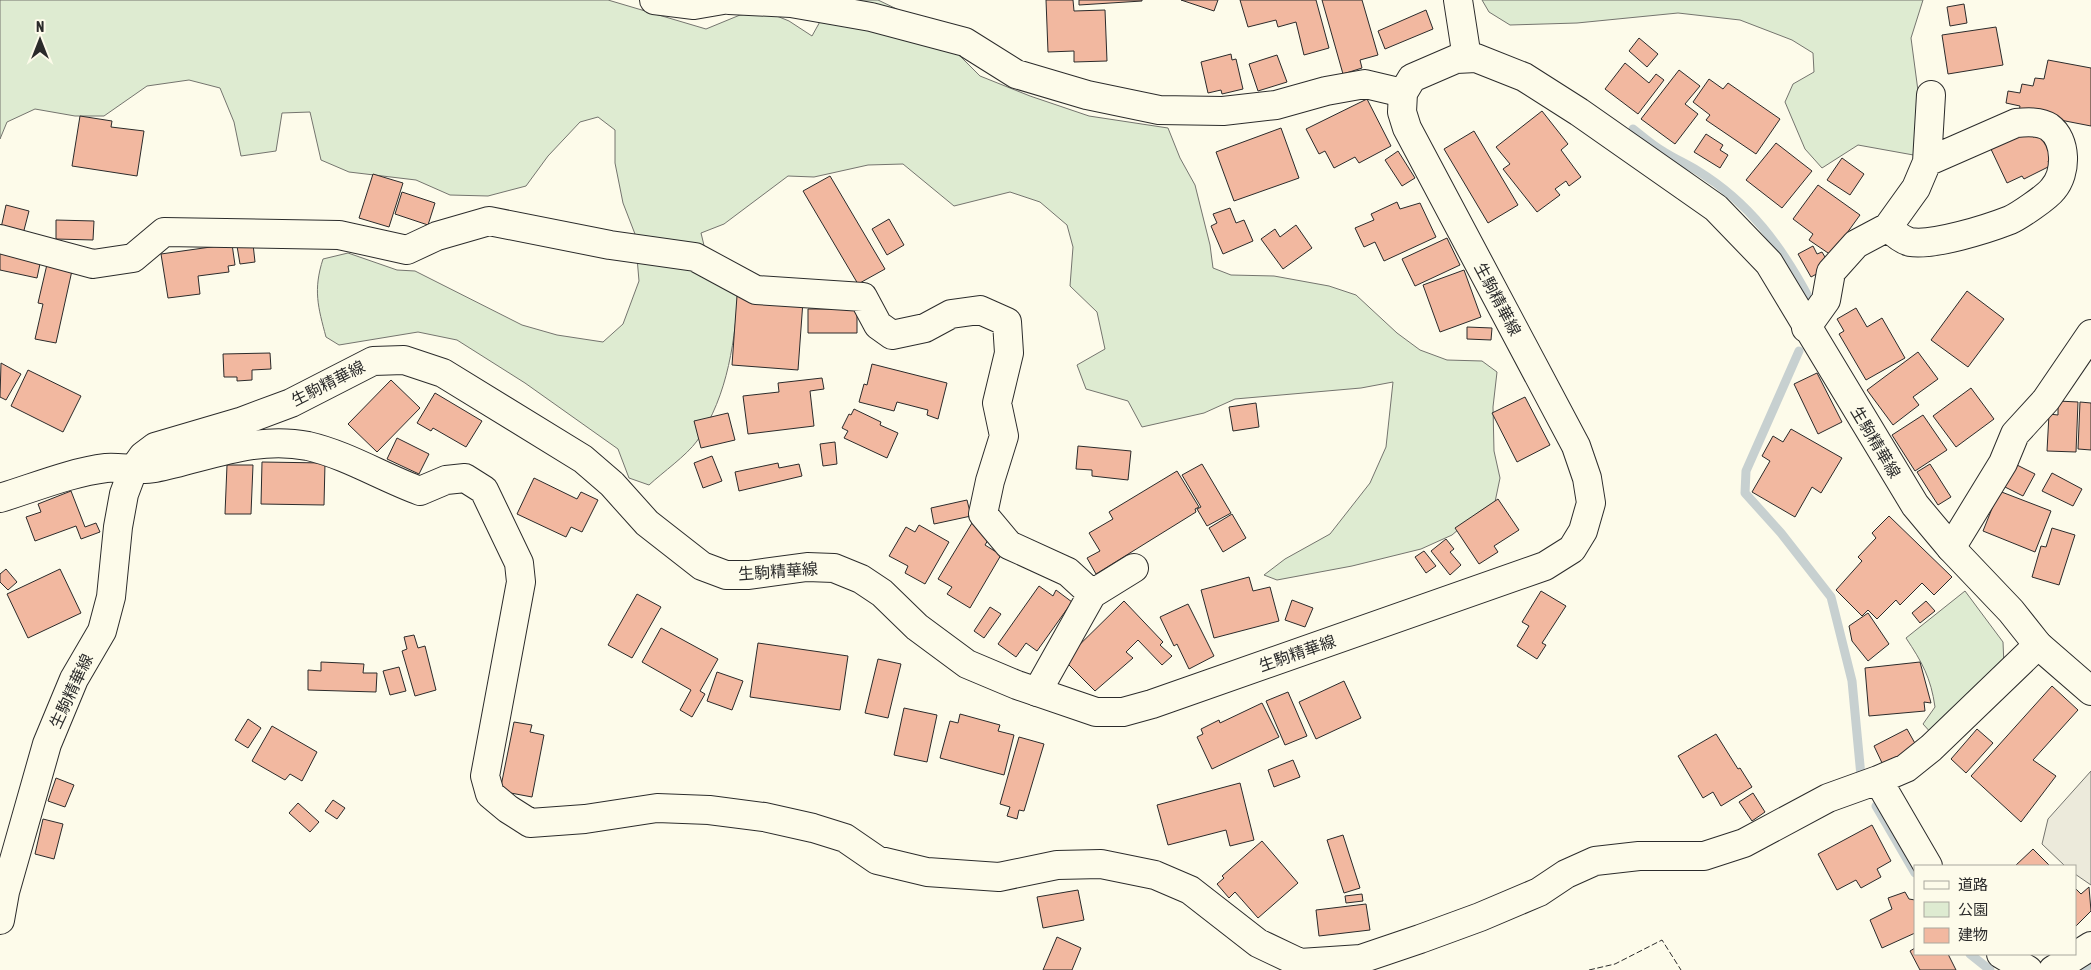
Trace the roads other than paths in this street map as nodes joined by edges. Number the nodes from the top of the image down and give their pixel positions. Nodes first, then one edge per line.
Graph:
1 (654, 0) edge
2 (721, 0) edge
3 (1458, 0) edge
4 (1467, 58) junction
5 (1403, 93) junction
6 (1931, 95) dead end
7 (1927, 162) junction
8 (1888, 228) junction
9 (0, 239) edge
10 (1806, 328) junction
11 (2091, 334) edge
12 (133, 470) junction
13 (0, 498) edge
14 (1951, 548) junction
15 (1134, 568) dead end
16 (1092, 594) junction
17 (2038, 645) junction
18 (2091, 691) edge
19 (1037, 692) junction
20 (1878, 780) junction
21 (1927, 865) edge
22 (0, 920) edge
23 (2091, 946) edge
24 (2003, 955) edge
25 (2028, 970) edge
26 (2053, 970) edge

1 - 2 street
2 - 5 street
3 - 4 street
4 - 5 street, 生駒精華線
4 - 10 street, 生駒精華線
5 - 19 street, 生駒精華線
6 - 7 street
7 - 8 street
7 - 8 street
8 - 10 street
9 - 16 street
10 - 14 street, 生駒精華線
11 - 14 street
12 - 13 street
12 - 19 street, 生駒精華線
12 - 20 street
12 - 22 street, 生駒精華線
14 - 17 street, 生駒精華線
15 - 16 street
16 - 19 street
17 - 18 street, 生駒精華線
17 - 20 street
20 - 21 street
23 - 26 street
24 - 25 street

